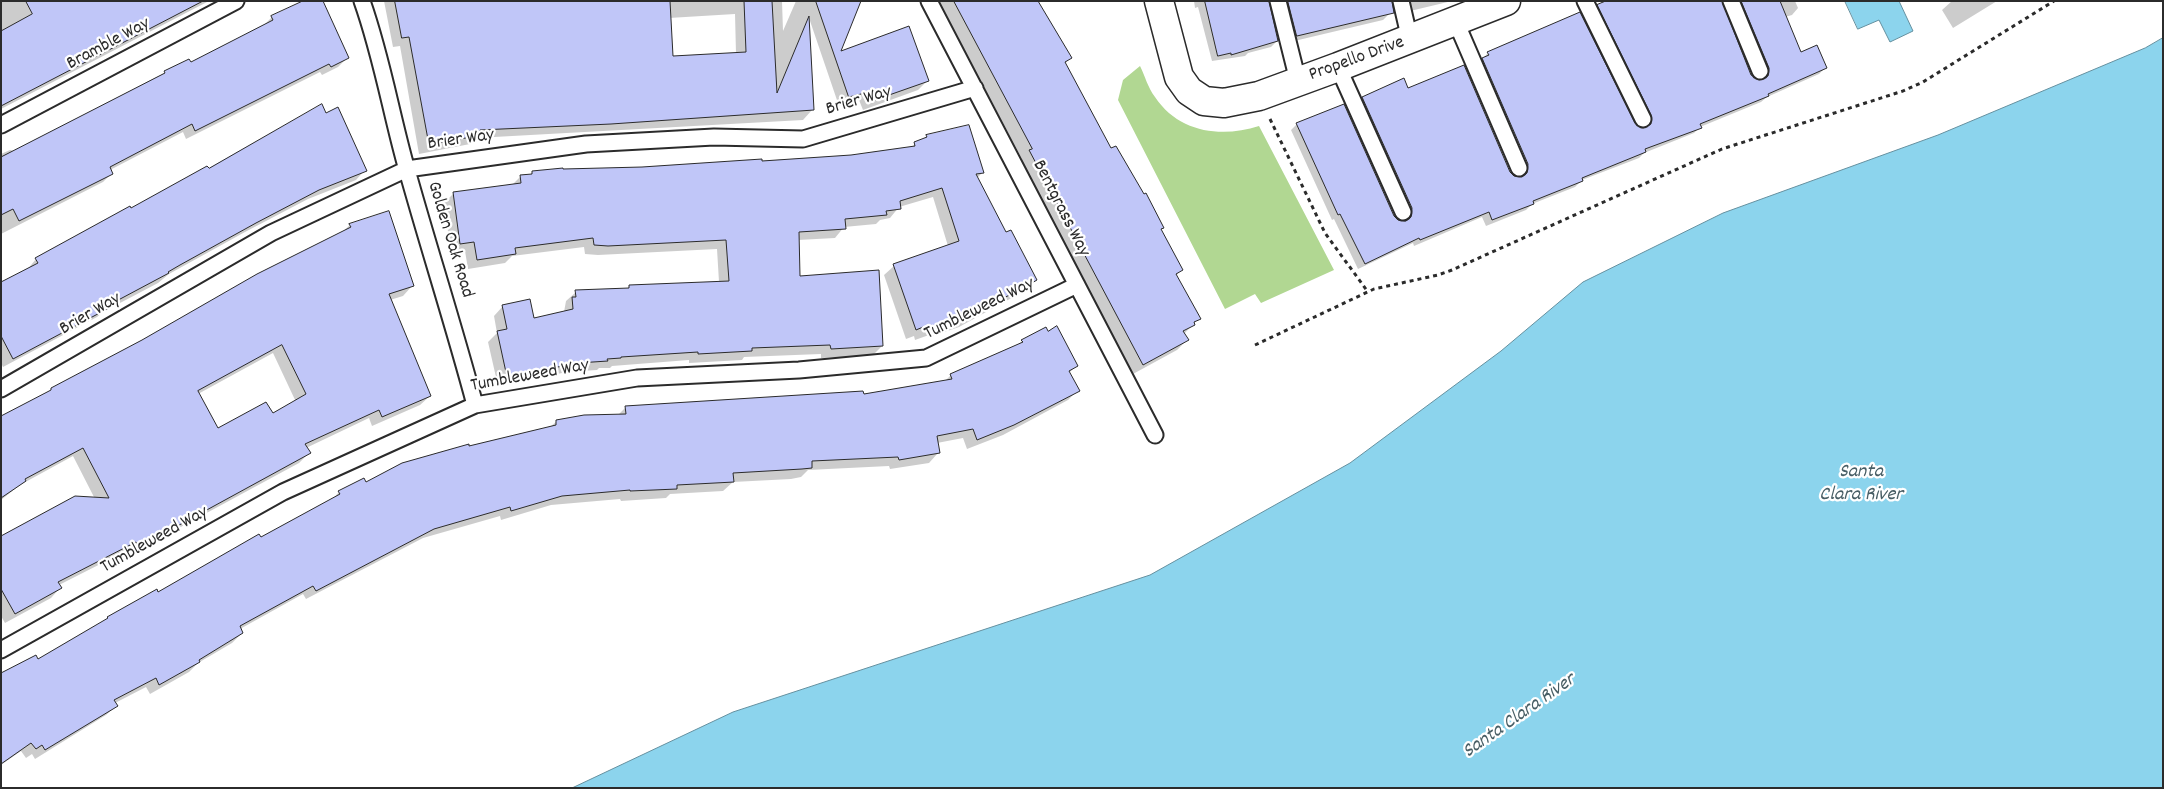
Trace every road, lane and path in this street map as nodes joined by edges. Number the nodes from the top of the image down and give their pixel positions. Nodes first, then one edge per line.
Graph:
1 (236, 1) edge
2 (362, 1) edge
3 (929, 1) edge
4 (1159, 1) edge
5 (1278, 1) edge
6 (1400, 1) edge
7 (1506, 1) edge
8 (1585, 1) edge
9 (1731, 1) edge
10 (2054, 1) edge
11 (1456, 22) junction
12 (1410, 40) junction
13 (1338, 68) junction
14 (1760, 70) dead end
15 (1298, 81) junction
16 (975, 88) junction
17 (1259, 96) junction
18 (1643, 119) dead end
19 (1, 125) edge
20 (1520, 168) dead end
21 (407, 169) junction
22 (1403, 212) dead end
23 (1077, 285) junction
24 (1368, 292) junction
25 (1255, 345) dead end
26 (1, 389) edge
27 (474, 405) junction
28 (1155, 435) dead end
29 (1, 650) edge

1 - 19 lane, Bramble Way
2 - 21 lane, Golden Oak Road
3 - 16 lane, Bentgrass Way
4 - 17 street, Propello Drive
5 - 15 lane
6 - 12 lane
7 - 11 street, Propello Drive
8 - 18 lane
9 - 14 lane
10 - 24 path
11 - 12 street, Propello Drive
11 - 20 lane
12 - 13 street, Propello Drive
13 - 15 street, Propello Drive
13 - 22 lane
15 - 17 street, Propello Drive
16 - 21 lane, Brier Way
16 - 23 lane, Bentgrass Way
17 - 24 path
21 - 26 lane, Brier Way
21 - 27 lane, Golden Oak Road
23 - 27 lane, Tumbleweed Way
23 - 28 lane, Bentgrass Way
24 - 25 path
27 - 29 lane, Tumbleweed Way

